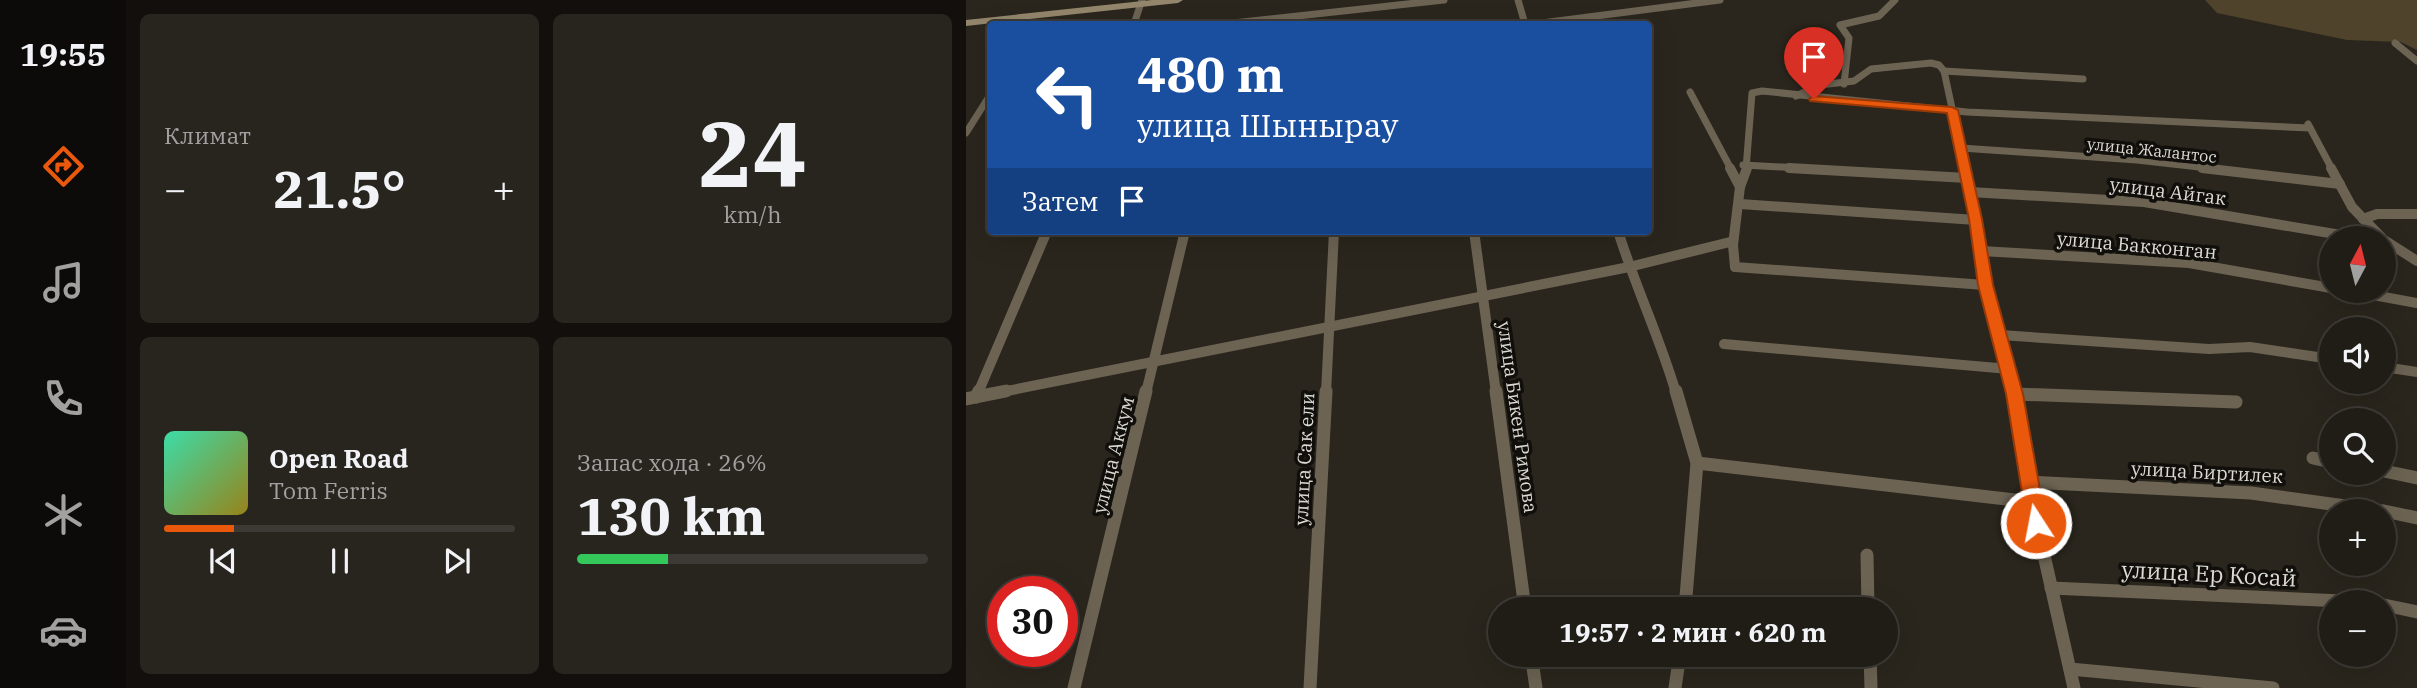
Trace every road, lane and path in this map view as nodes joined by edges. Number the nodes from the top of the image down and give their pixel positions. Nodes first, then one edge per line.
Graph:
1 (1178, 0) edge
2 (1444, 0) edge
3 (1518, 0) edge
4 (1720, 0) edge
5 (1895, 0) edge
6 (1141, 2) edge
7 (1135, 21) edge
8 (1252, 21) edge
9 (1524, 21) edge
10 (1557, 21) edge
11 (966, 23) edge
12 (2395, 43) dead end
13 (2417, 61) edge
14 (1944, 71) junction
15 (2083, 79) dead end
16 (1844, 84) junction
17 (1690, 92) dead end
18 (1796, 96) junction
19 (987, 99) edge
20 (1952, 110) junction
21 (966, 133) edge
22 (1961, 148) junction
23 (1729, 165) junction
24 (1748, 165) junction
25 (1967, 178) junction
26 (2340, 184) junction
27 (1740, 187) junction
28 (1970, 192) junction
29 (1740, 204) junction
30 (2417, 214) edge
31 (1976, 219) junction
32 (2363, 219) junction
33 (2370, 226) edge
34 (2319, 231) edge
35 (1045, 235) edge
36 (1184, 235) edge
37 (1334, 235) edge
38 (1474, 235) edge
39 (1619, 235) edge
40 (1730, 242) junction
41 (2396, 248) edge
42 (1981, 251) junction
43 (2417, 261) edge
44 (1629, 267) junction
45 (1985, 285) junction
46 (2319, 286) edge
47 (1482, 296) junction
48 (2396, 299) edge
49 (2417, 303) edge
50 (1329, 325) junction
51 (2000, 335) junction
52 (1724, 344) dead end
53 (2319, 357) edge
54 (1154, 359) junction
55 (2009, 369) junction
56 (2396, 369) edge
57 (2417, 372) edge
58 (2015, 394) junction
59 (969, 400) edge
60 (2236, 402) dead end
61 (2313, 458) dead end
62 (2319, 459) edge
63 (1697, 463) junction
64 (2396, 474) edge
65 (2417, 478) edge
66 (2029, 482) junction
67 (2319, 499) edge
68 (2032, 502) junction
69 (2396, 514) edge
70 (2417, 518) edge
71 (1867, 555) dead end
72 (2051, 588) junction
73 (1523, 597) edge
74 (1686, 597) edge
75 (1868, 597) edge
76 (2319, 600) edge
77 (2396, 608) edge
78 (2417, 612) edge
79 (1533, 667) edge
80 (1677, 667) edge
81 (1870, 667) edge
82 (2070, 669) junction
83 (1074, 688) edge
84 (1310, 688) edge
85 (1536, 688) edge
86 (1675, 688) edge
87 (1871, 688) edge
88 (2074, 688) edge
89 (2273, 688) edge

1 - 6 main road
2 - 8 street
3 - 9 street
4 - 10 street
5 - 16 street
6 - 7 street
6 - 11 main road
12 - 13 street
14 - 15 street
14 - 16 street
14 - 20 street
16 - 18 street
17 - 23 street
18 - 20 street, улица Жалантос
18 - 24 street, улица Жалантос
19 - 21 street
20 - 22 street
20 - 26 street, улица Жалантос
22 - 25 street
22 - 26 street, улица Жалантос
23 - 24 street
23 - 27 street
24 - 25 street
24 - 27 street
25 - 28 street
26 - 32 street
27 - 29 street
28 - 31 street
28 - 34 street, улица Айгак
29 - 31 street
29 - 40 street
30 - 32 street
31 - 42 street
32 - 33 street
35 - 59 street
36 - 54 street, улица Аккум
37 - 50 street, улица Сак ели
38 - 47 street, улица Бикен Римова
39 - 44 street
40 - 44 street
40 - 45 street
41 - 43 street
42 - 45 street
42 - 46 street, улица Бакконган
44 - 47 street
44 - 63 street
45 - 51 street
47 - 50 street
47 - 73 street, улица Бикен Римова
48 - 49 street
50 - 54 street
50 - 84 street, улица Сак ели
51 - 53 street
51 - 55 street
52 - 55 street
54 - 59 street
54 - 83 street, улица Аккум
55 - 58 street
56 - 57 street
58 - 60 street
58 - 66 street
61 - 62 street
63 - 68 street
63 - 74 street
64 - 65 street
66 - 67 street, улица Биртилек
66 - 68 street
68 - 72 street
69 - 70 street, улица Биртилек
71 - 75 street
72 - 76 street, улица Ер Косай
72 - 82 street
77 - 78 street
79 - 85 street
80 - 86 street
81 - 87 street
82 - 88 street
82 - 89 street

